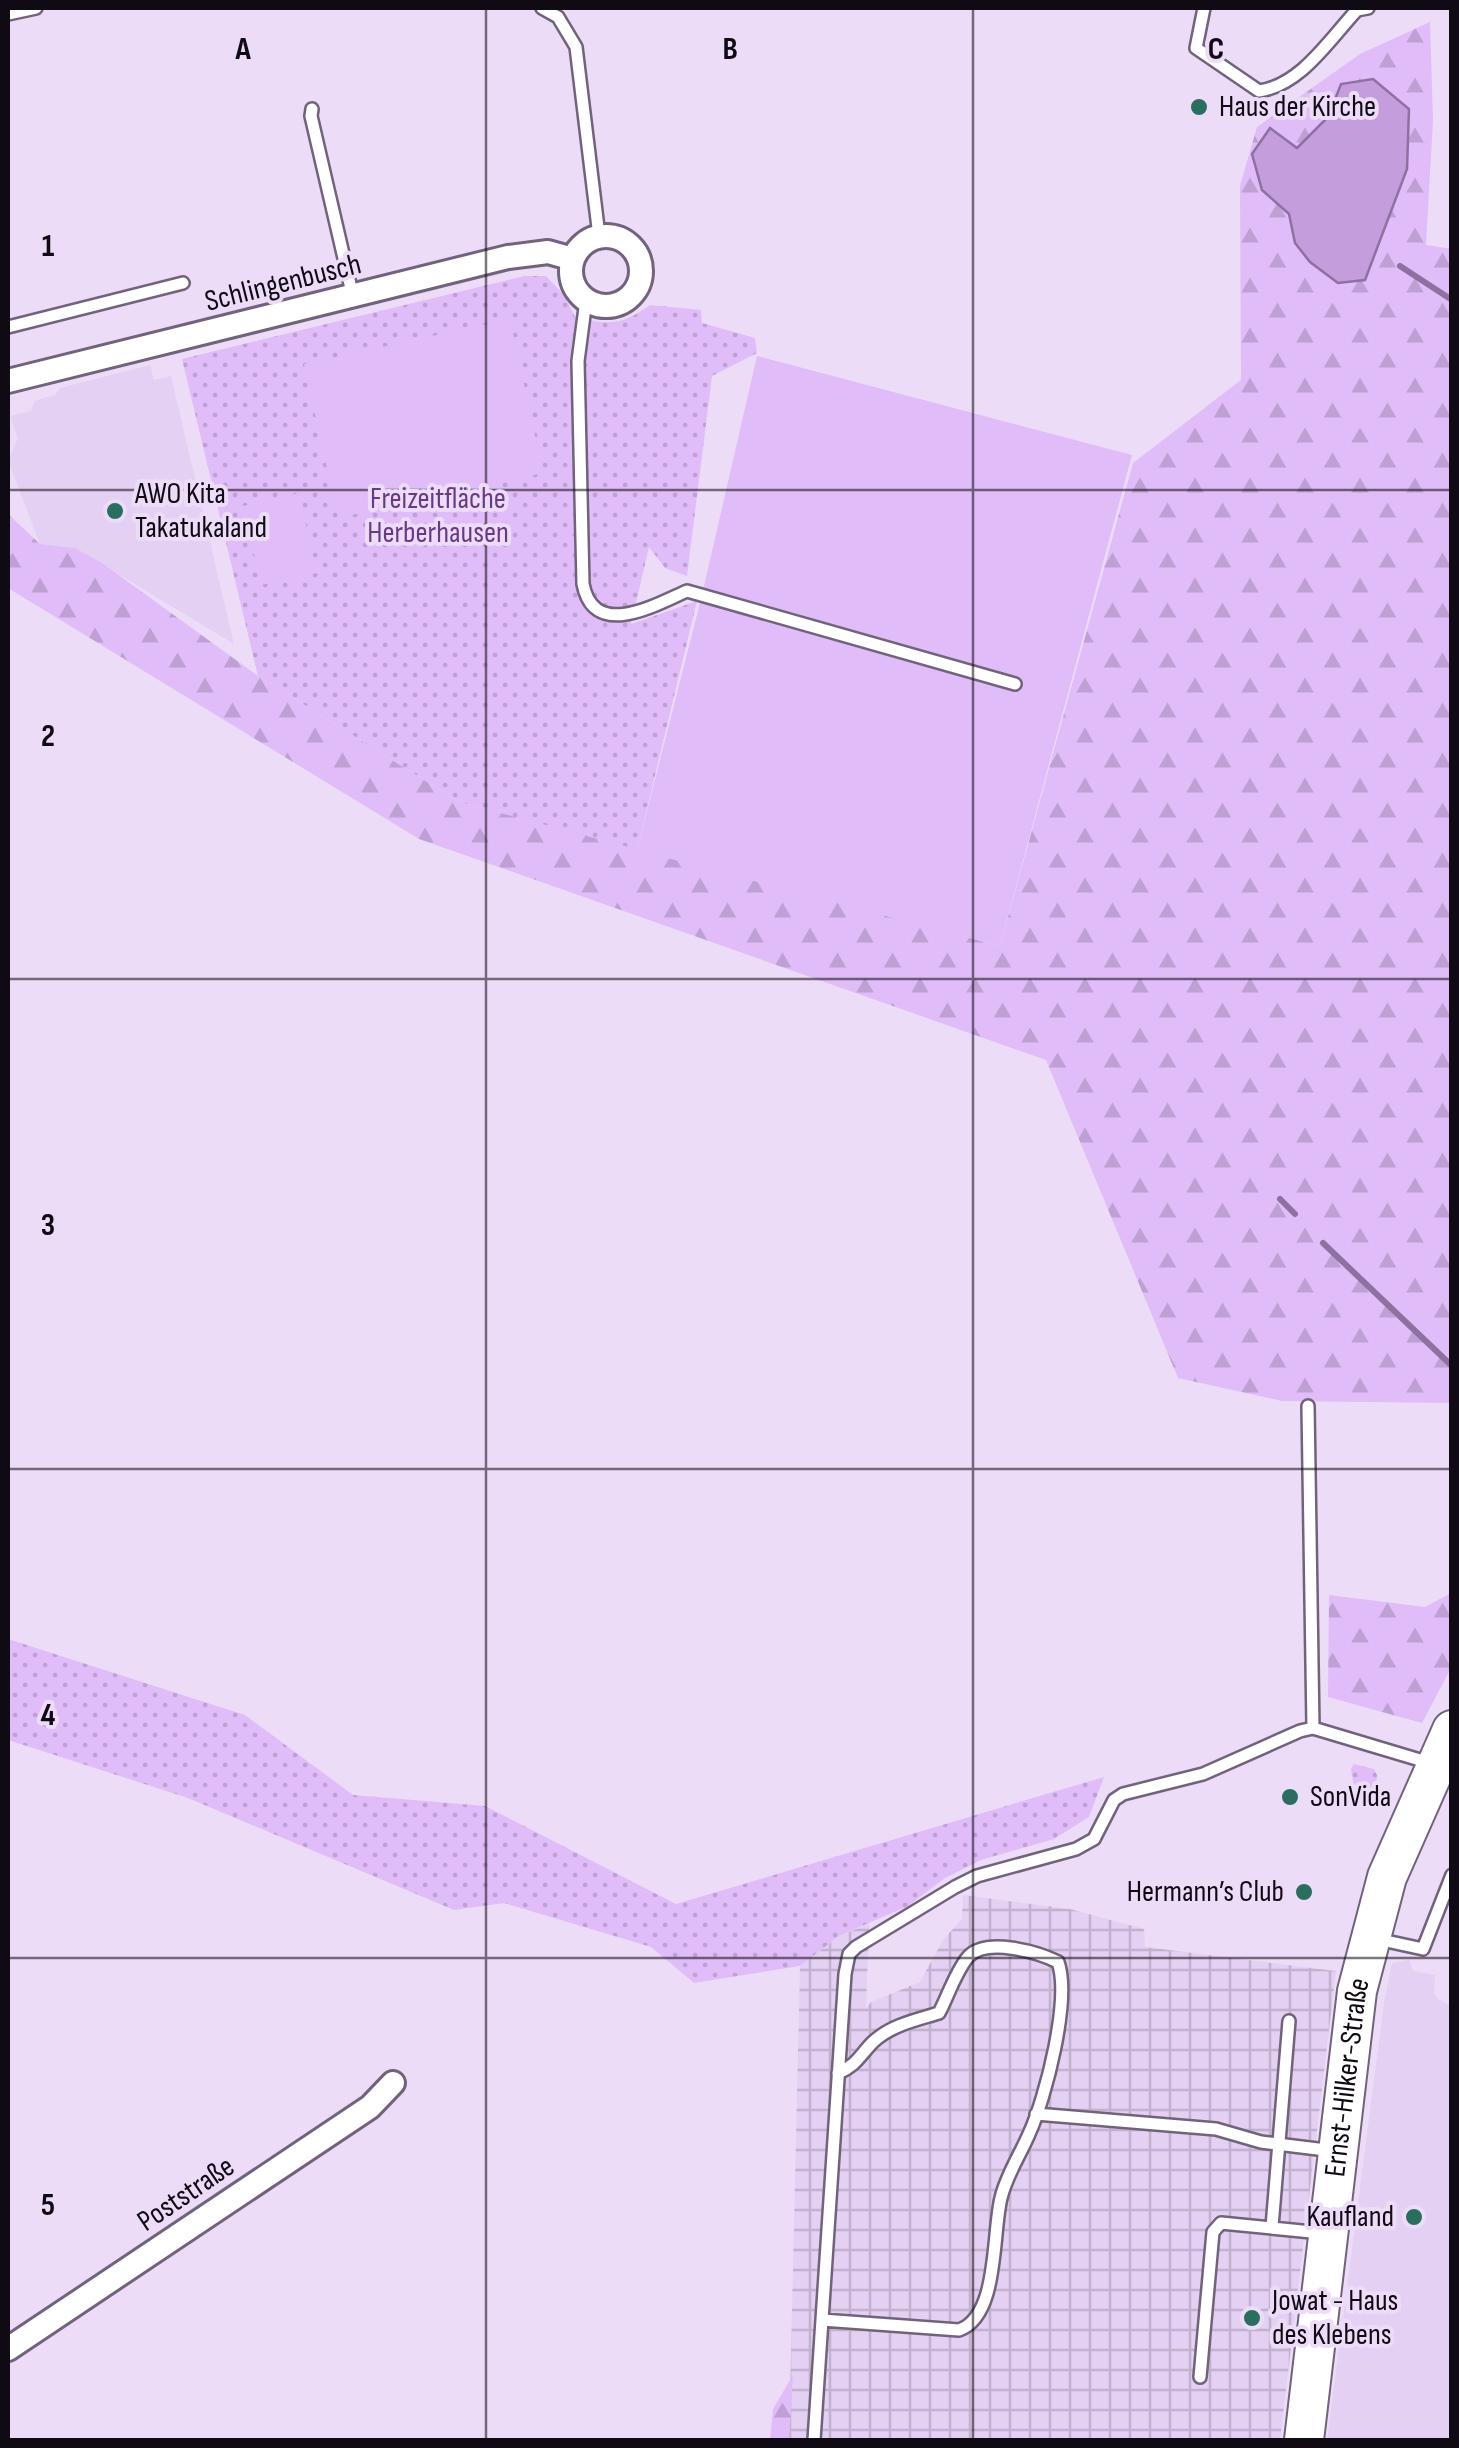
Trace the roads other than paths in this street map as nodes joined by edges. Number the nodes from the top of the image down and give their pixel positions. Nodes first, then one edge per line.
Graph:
1 (36, 8) edge
2 (542, 8) edge
3 (1204, 8) edge
4 (1368, 8) edge
5 (8, 14) edge
6 (312, 109) dead end
7 (599, 236) junction
8 (573, 259) junction
9 (182, 284) dead end
10 (353, 297) junction
11 (586, 300) junction
12 (8, 327) edge
13 (8, 381) edge
14 (1016, 684) dead end
15 (1308, 1406) dead end
16 (1313, 1728) junction
17 (1452, 1730) edge
18 (1434, 1764) junction
19 (1451, 1876) edge
20 (1370, 1938) junction
21 (1289, 2021) dead end
22 (838, 2073) junction
23 (393, 2083) dead end
24 (1036, 2114) junction
25 (1280, 2144) junction
26 (1336, 2152) junction
27 (1272, 2227) junction
28 (1327, 2233) junction
29 (822, 2320) junction
30 (8, 2349) edge
31 (1200, 2376) dead end
32 (814, 2440) edge
33 (1304, 2440) edge

1 - 5 lane
2 - 7 lane
3 - 4 lane
6 - 10 lane
7 - 8 street
7 - 11 street
8 - 10 street, Schlingenbusch
8 - 11 street
9 - 12 lane
10 - 13 street, Schlingenbusch
11 - 14 lane
15 - 16 lane
16 - 18 lane
16 - 22 lane
17 - 18 main road, Ernst-Hilker-Straße
18 - 20 main road, Ernst-Hilker-Straße
19 - 20 lane
20 - 26 main road, Ernst-Hilker-Straße
21 - 25 lane
22 - 24 lane
22 - 29 lane
23 - 30 street, Poststraße
24 - 25 lane
24 - 29 lane
25 - 26 lane
25 - 27 lane
26 - 28 main road, Ernst-Hilker-Straße
27 - 28 lane
27 - 31 lane
28 - 33 main road, Ernst-Hilker-Straße
29 - 32 lane

